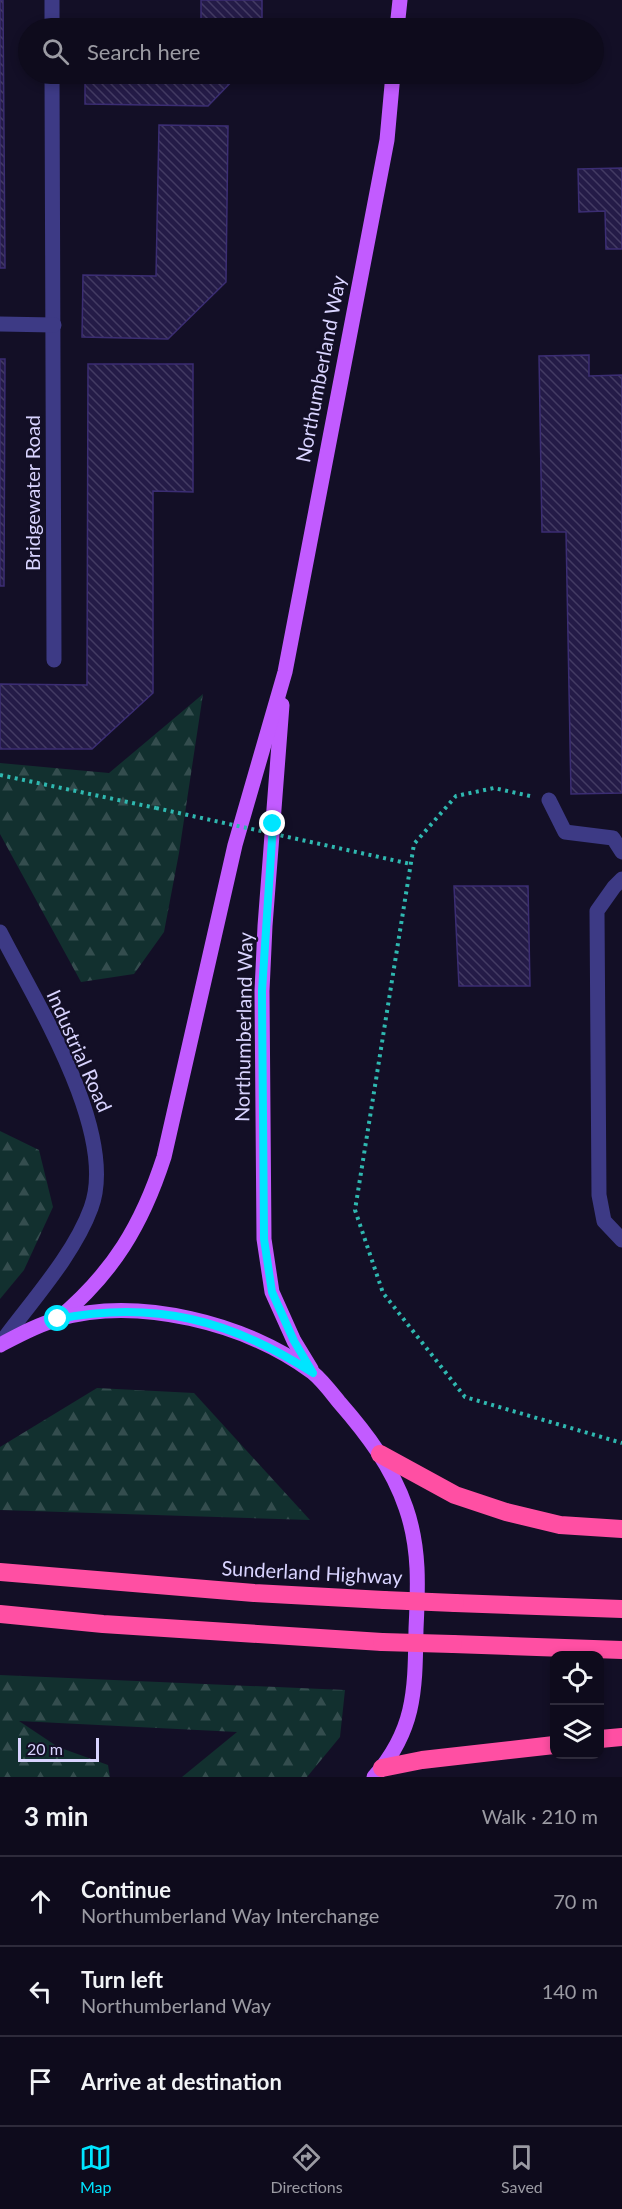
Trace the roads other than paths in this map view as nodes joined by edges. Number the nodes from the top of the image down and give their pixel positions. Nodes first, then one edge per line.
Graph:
1 (51, 0) edge
2 (400, 0) edge
3 (52, 18) edge
4 (398, 18) edge
5 (52, 84) edge
6 (392, 84) edge
7 (0, 324) edge
8 (54, 325) junction
9 (54, 660) dead end
10 (285, 672) junction
11 (549, 800) road end
12 (622, 852) edge
13 (622, 879) edge
14 (0, 932) edge
15 (622, 1240) edge
16 (58, 1319) junction
17 (0, 1345) edge
18 (313, 1373) junction
19 (380, 1454) junction
20 (622, 1529) edge
21 (0, 1572) edge
22 (622, 1609) edge
23 (0, 1614) edge
24 (622, 1650) edge
25 (622, 1737) edge
26 (604, 1739) edge
27 (550, 1745) edge
28 (378, 1772) edge

1 - 3 street
2 - 4 main road
5 - 8 street, Bridgewater Road
6 - 10 main road, Northumberland Way
7 - 8 street
8 - 9 street, Bridgewater Road
10 - 16 main road, Northumberland Way
10 - 18 main road, Northumberland Way
11 - 12 street
13 - 15 street
14 - 17 street, Industrial Road
16 - 17 main road
16 - 18 main road
18 - 19 main road
19 - 20 highway
19 - 28 main road
21 - 22 highway, Sunderland Highway, bridge
23 - 24 highway, bridge
25 - 26 highway
27 - 28 highway

